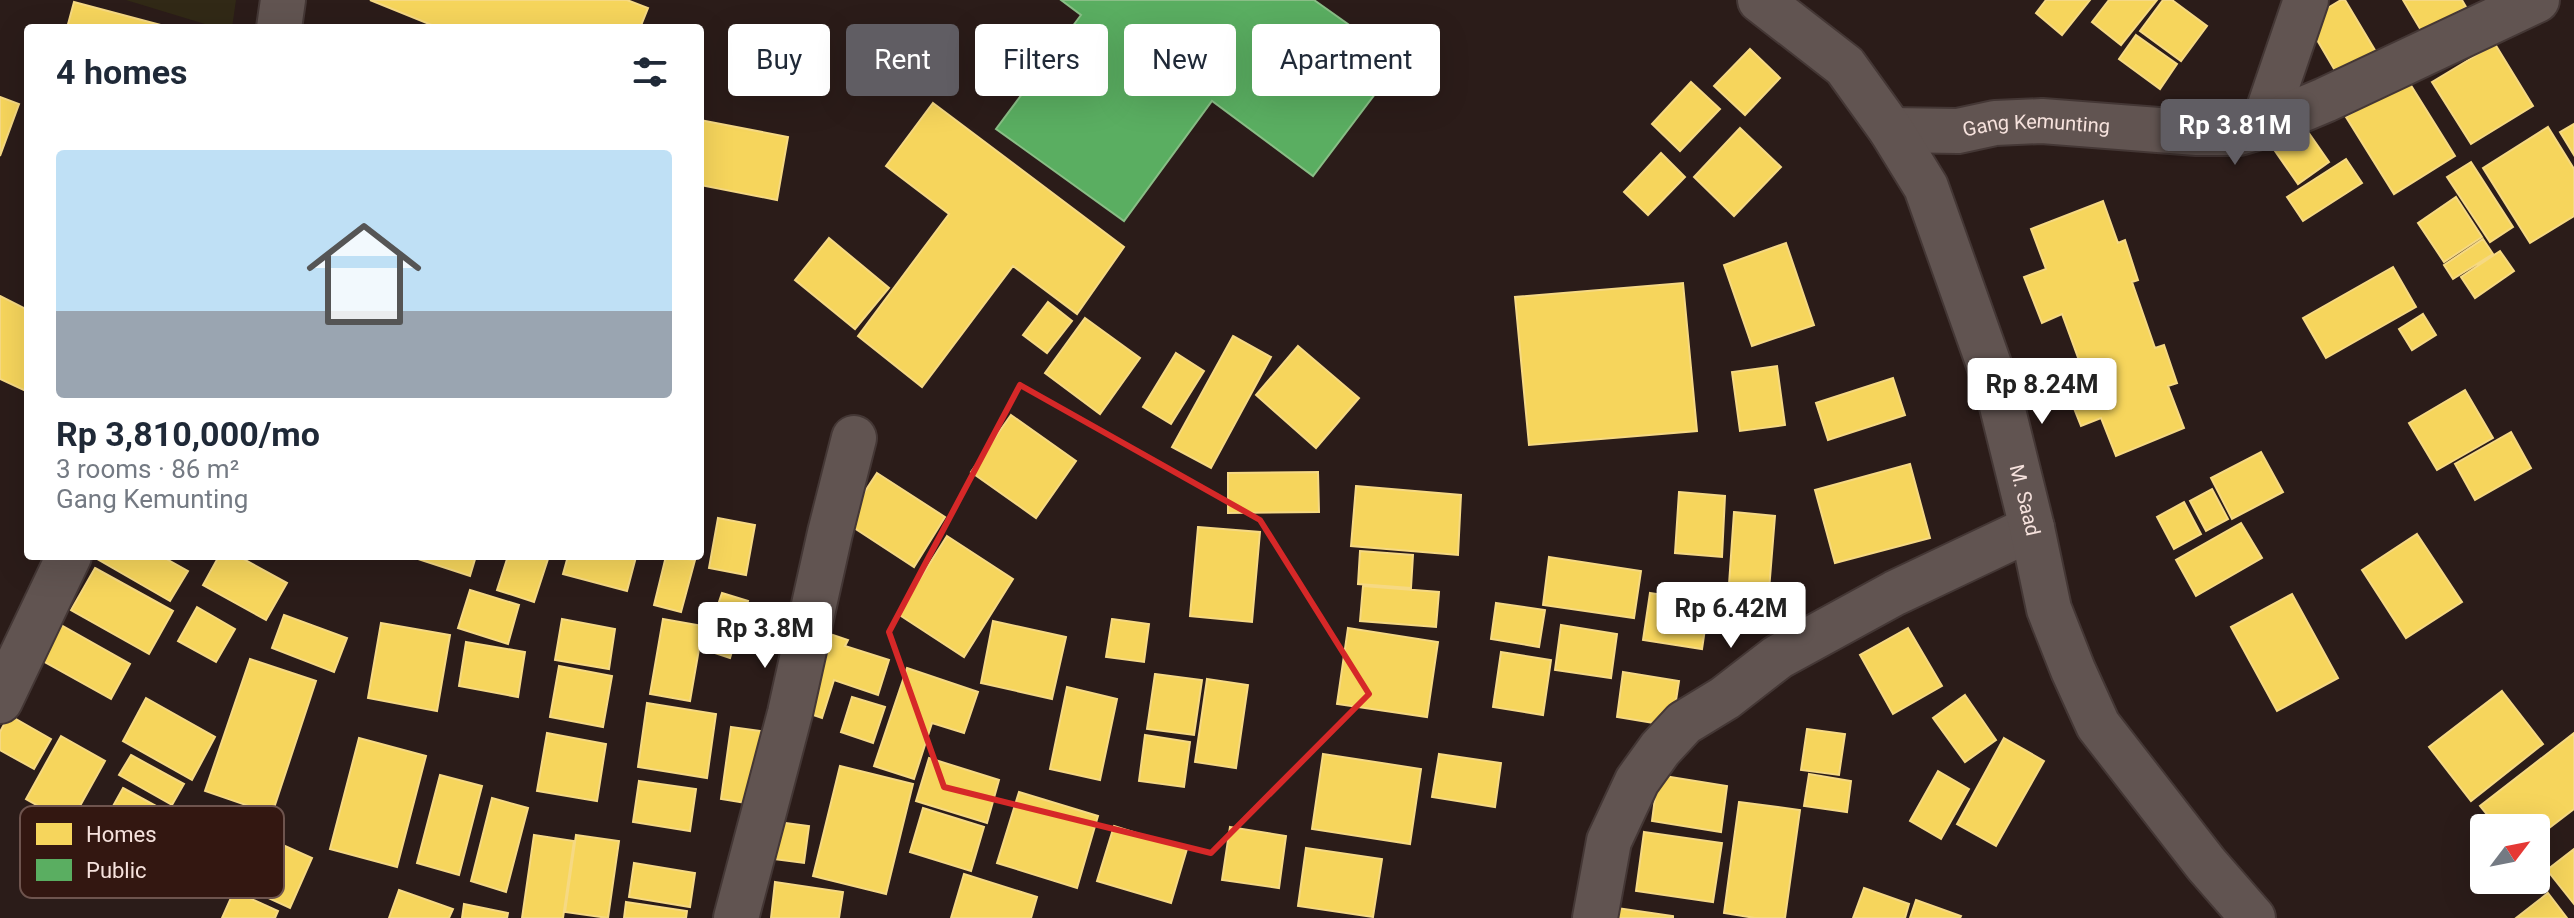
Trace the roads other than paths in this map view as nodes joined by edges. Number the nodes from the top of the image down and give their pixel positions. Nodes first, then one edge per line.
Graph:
1 (283, 0) edge
2 (1760, 0) edge
3 (2306, 0) edge
4 (2537, 0) edge
5 (280, 24) edge
6 (2263, 126) junction
7 (1891, 130) junction
8 (854, 438) dead end
9 (2032, 528) junction
10 (67, 560) edge
11 (0, 701) edge
12 (736, 918) edge
13 (1595, 918) edge
14 (2253, 918) edge

1 - 5 street
2 - 7 street, M. Saad
3 - 6 street
4 - 6 street, Gang Kemunting
6 - 7 street, Gang Kemunting
7 - 9 street, M. Saad
8 - 12 street
9 - 13 street
9 - 14 street, M. Saad
10 - 11 street

